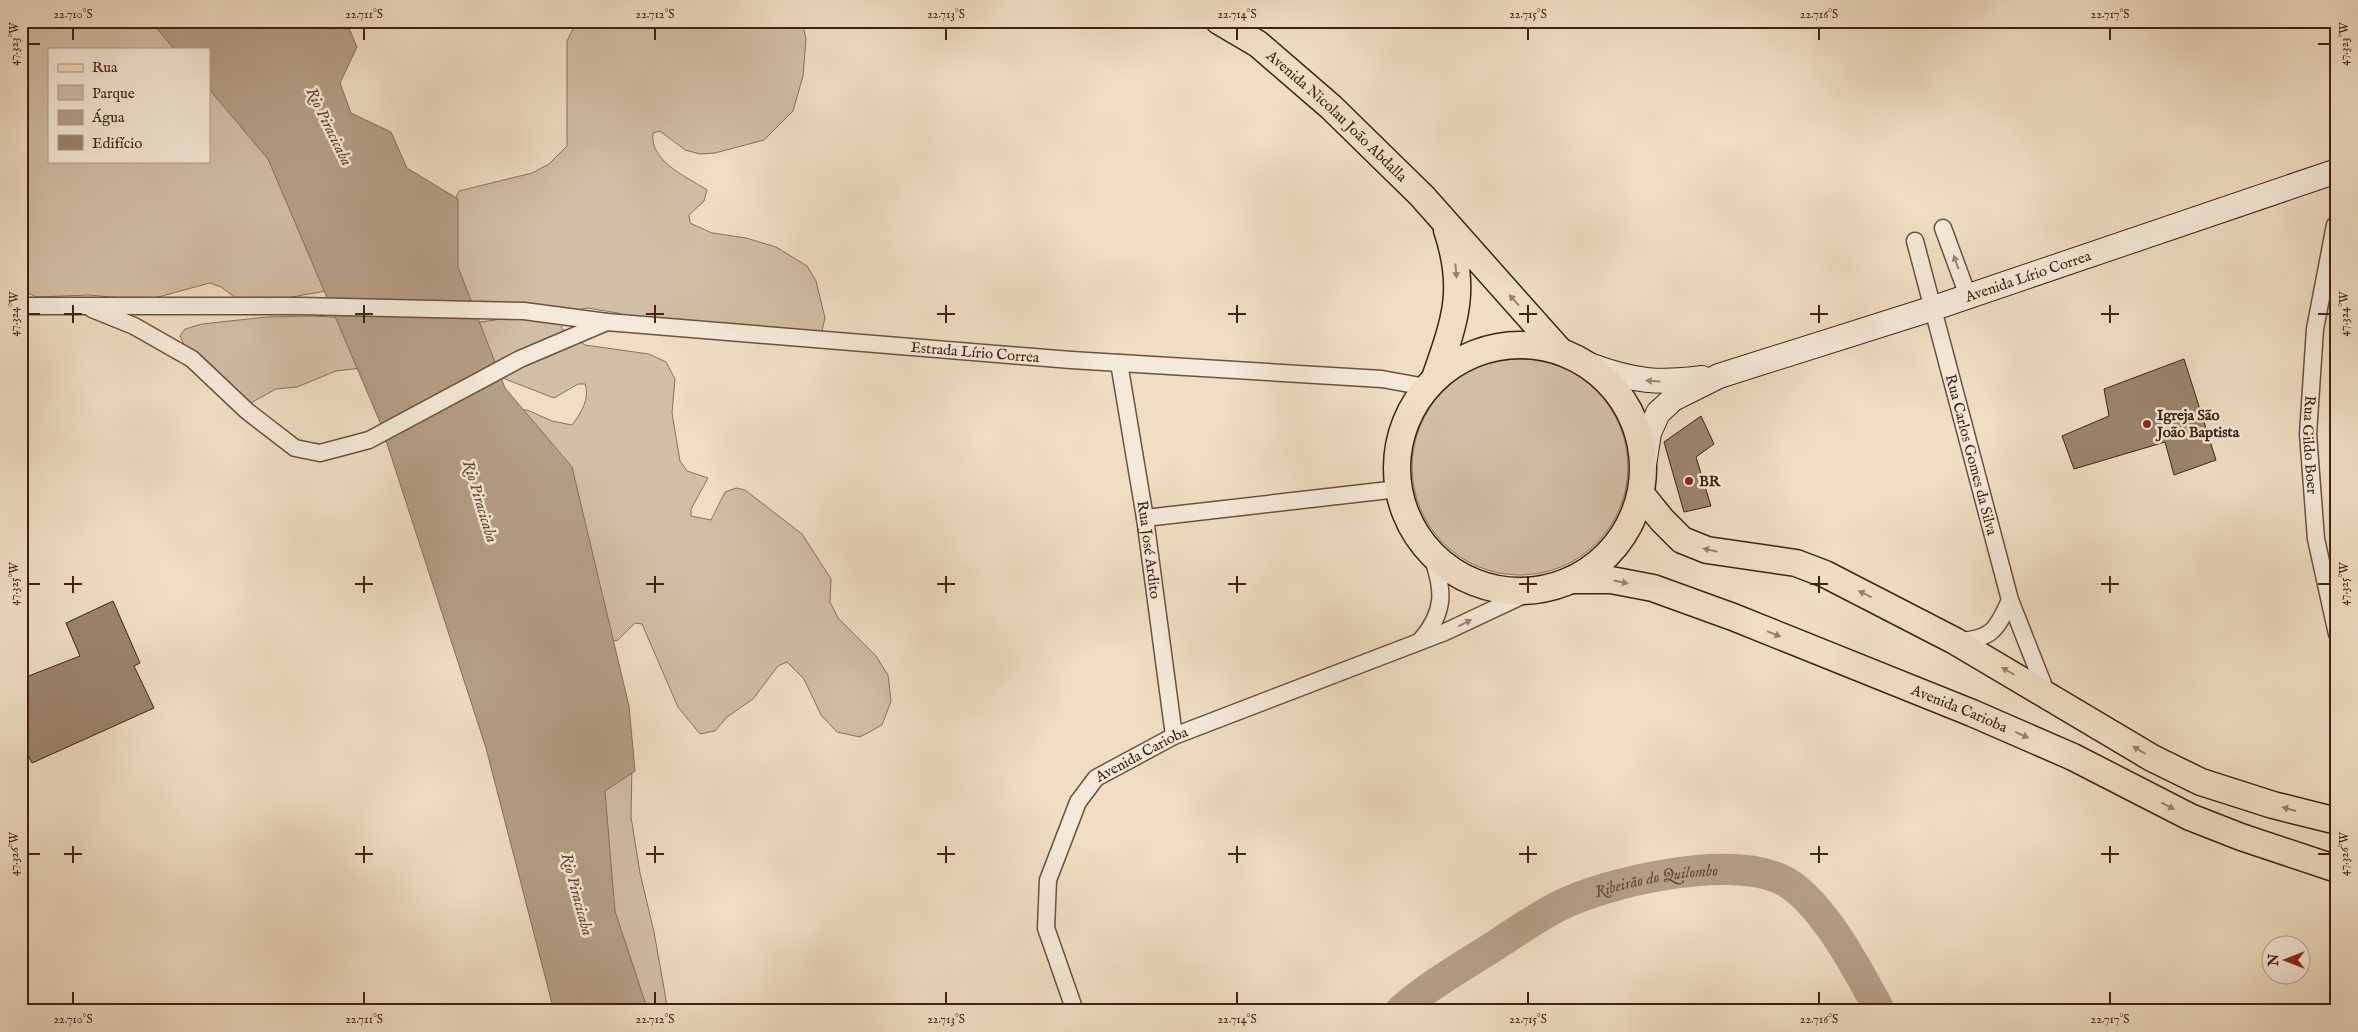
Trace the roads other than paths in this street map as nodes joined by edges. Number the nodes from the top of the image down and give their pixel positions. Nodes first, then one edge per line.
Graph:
1 (1219, 21) edge
2 (2337, 171) edge
3 (1446, 224) junction
4 (2336, 225) edge
5 (1944, 228) dead end
6 (1915, 241) dead end
7 (1968, 296) junction
8 (21, 306) edge
9 (82, 306) junction
10 (1934, 308) junction
11 (608, 322) junction
12 (1558, 349) junction
13 (1119, 363) junction
14 (1592, 366) junction
15 (1719, 376) junction
16 (1430, 382) junction
17 (1644, 465) junction
18 (1398, 490) junction
19 (1641, 494) junction
20 (1145, 518) junction
21 (1431, 554) junction
22 (1572, 580) junction
23 (1530, 592) junction
24 (2010, 600) junction
25 (2337, 634) edge
26 (1955, 641) junction
27 (1420, 642) junction
28 (2047, 694) junction
29 (1174, 736) junction
30 (2337, 821) edge
31 (2337, 869) edge
32 (1075, 1011) edge

1 - 3 main road, Avenida Nicolau João Abdalla
2 - 7 main road, Avenida Lírio Correa
12 -> 3 main road, Avenida Nicolau João Abdalla
3 -> 16 main road, Avenida Nicolau João Abdalla
4 - 25 street, Rua Gildo Boer
7 -> 5 street
6 - 10 street, Rua Carlos Gomes da Silva
7 - 10 main road, Avenida Lírio Correa
8 - 9 street, Estrada Lírio Correa
9 - 11 street, Estrada Lírio Correa
9 - 11 street
10 - 15 main road, Avenida Lírio Correa
10 - 24 street, Rua Carlos Gomes da Silva
11 - 13 street, Estrada Lírio Correa
12 - 14 main road
12 - 16 main road
13 - 16 street, Estrada Lírio Correa
13 - 20 street, Rua José Ardito
15 -> 14 main road, Avenida Lírio Correa
14 - 17 main road
15 - 17 main road, Avenida Lírio Correa
16 - 18 main road
17 - 19 main road
18 - 20 street
18 - 21 main road
19 - 22 main road
26 -> 19 main road
20 - 29 street, Rua José Ardito
21 - 23 main road
21 - 27 street
22 - 23 main road
22 -> 31 main road, Avenida Carioba
27 -> 23 street, Avenida Carioba
24 - 26 street
24 - 28 street, Rua Carlos Gomes da Silva
28 -> 26 main road
27 - 29 street, Avenida Carioba
30 -> 28 main road
29 - 32 street, Avenida Carioba

